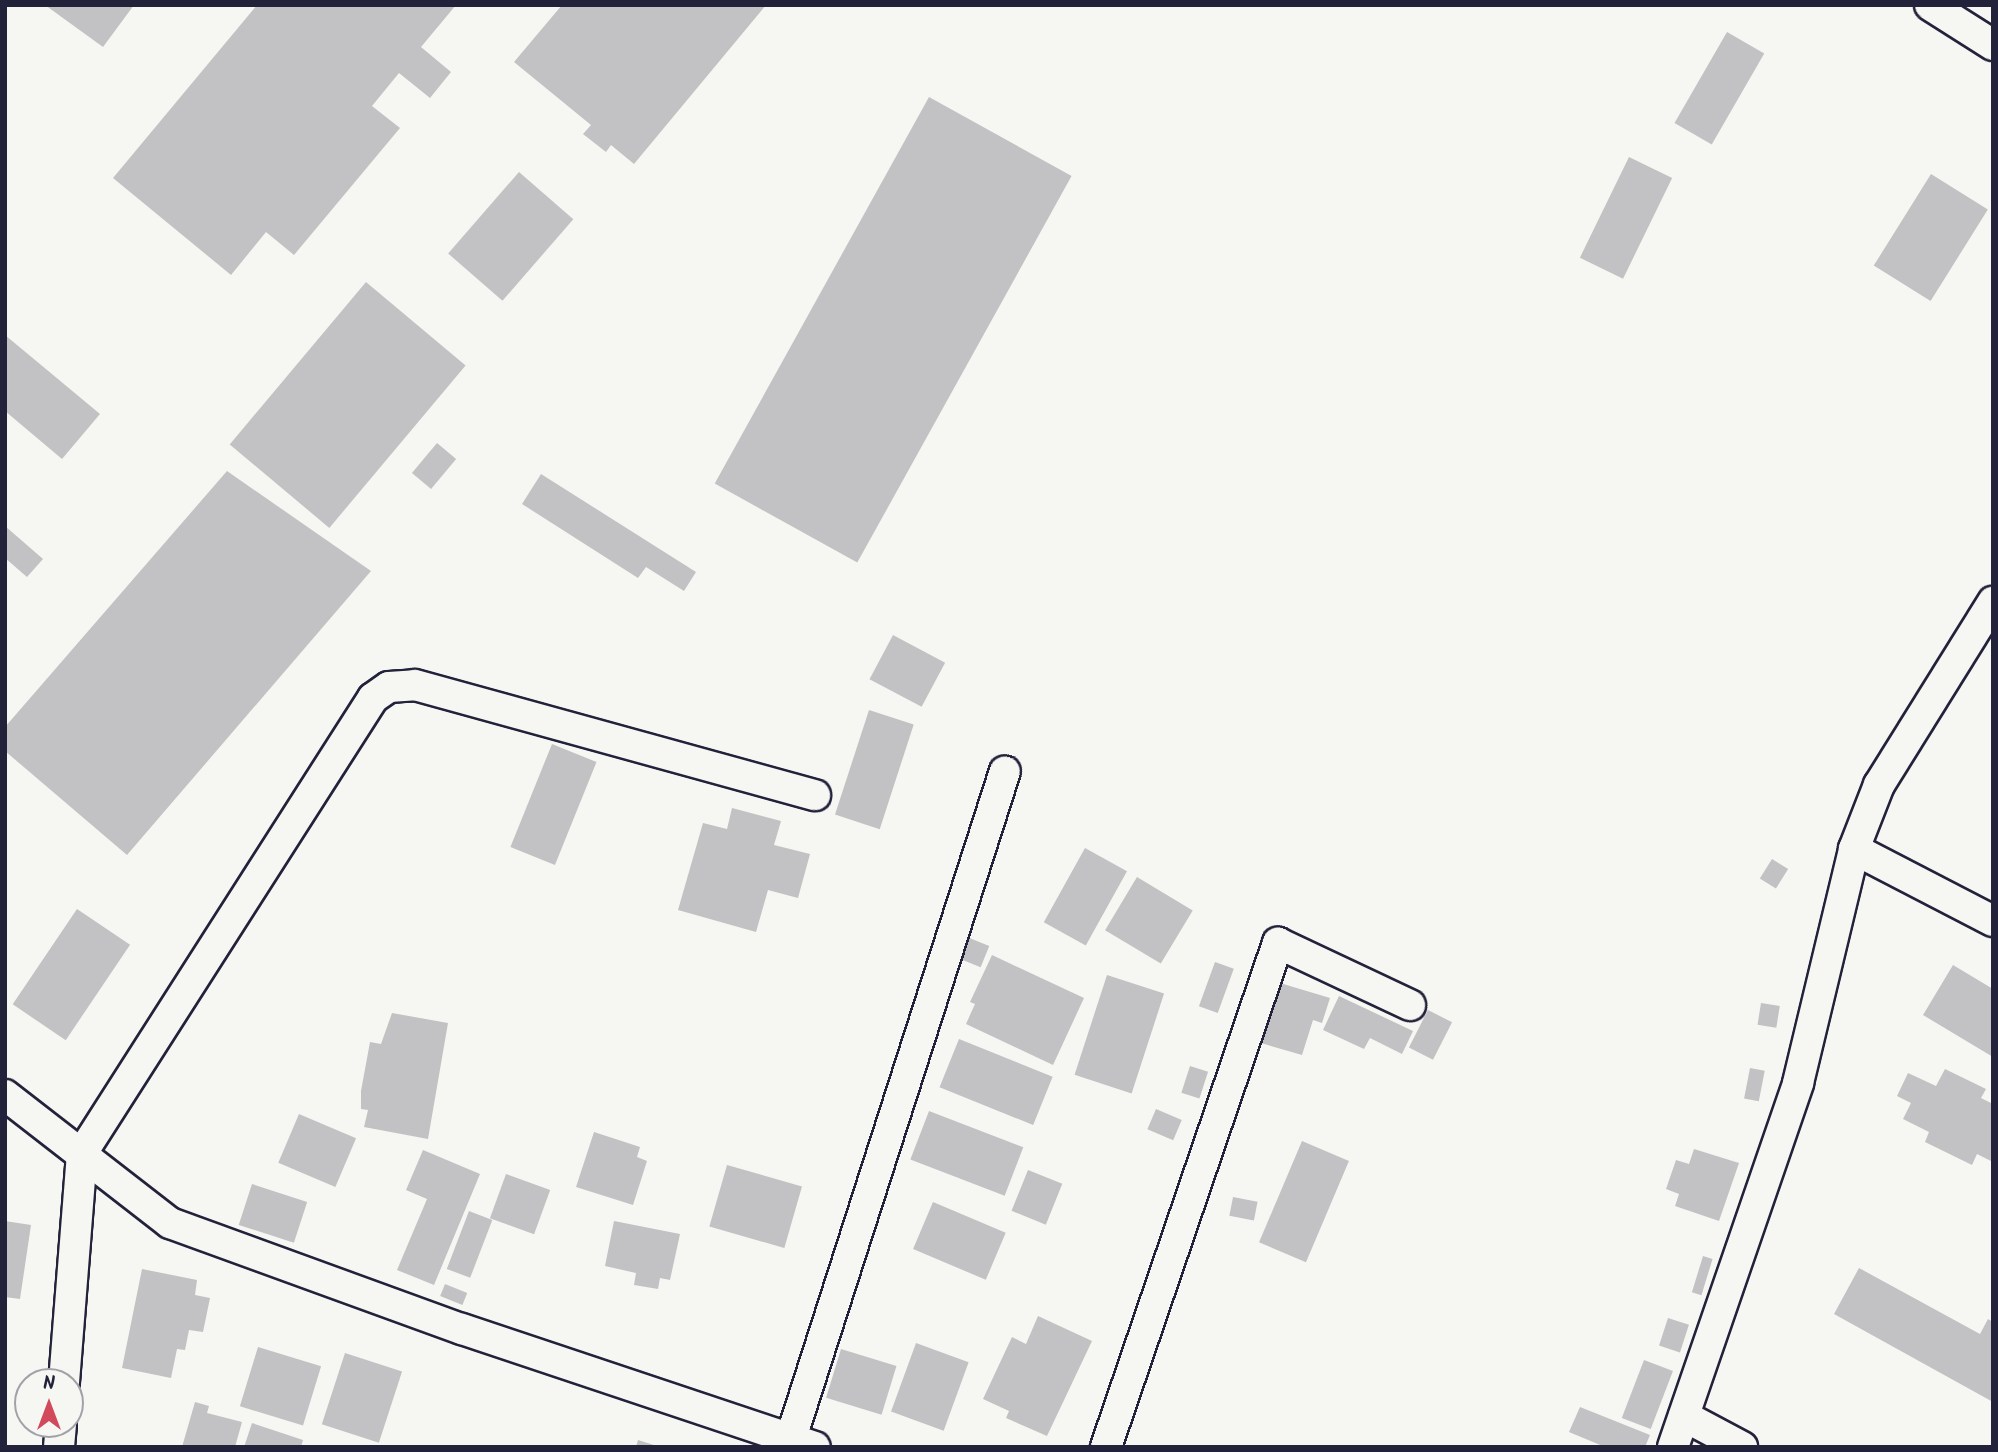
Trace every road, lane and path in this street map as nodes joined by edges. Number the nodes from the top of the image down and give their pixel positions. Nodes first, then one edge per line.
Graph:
1 (1930, 5) edge
2 (1993, 45) edge
3 (1993, 602) edge
4 (1004, 771) dead end
5 (815, 795) dead end
6 (1854, 849) junction
7 (1993, 921) edge
8 (1410, 1005) dead end
9 (5, 1095) edge
10 (82, 1153) junction
11 (65, 1368) edge
12 (1684, 1416) junction
13 (753, 1436) edge
14 (803, 1443) edge
15 (1106, 1447) edge
16 (1673, 1447) edge
17 (1742, 1447) edge

1 - 2 street
3 - 6 street
4 - 14 street
5 - 10 street
6 - 7 street
6 - 12 street
8 - 15 street
9 - 10 street
10 - 11 street
10 - 13 street
12 - 16 street
12 - 17 street
13 - 14 street

